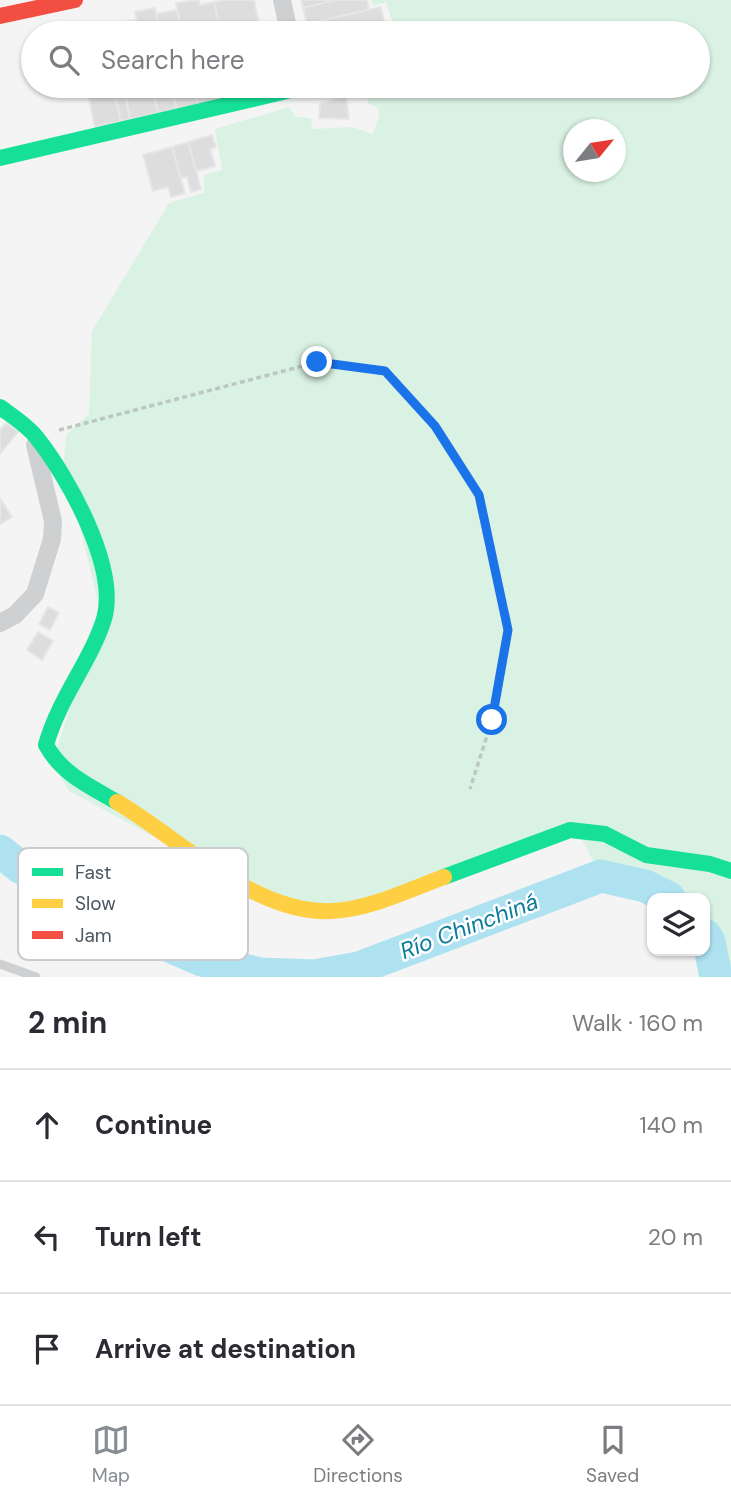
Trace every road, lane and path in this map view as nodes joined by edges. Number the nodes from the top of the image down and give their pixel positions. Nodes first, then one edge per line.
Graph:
1 (75, 0) edge
2 (282, 0) edge
3 (0, 16) edge
4 (286, 21) edge
5 (257, 98) edge
6 (0, 158) edge
7 (0, 407) edge
8 (36, 436) junction
9 (0, 623) edge
10 (470, 789) dead end
11 (188, 848) edge
12 (731, 872) edge
13 (248, 889) edge
14 (0, 964) edge
15 (36, 977) edge

1 - 3 street
2 - 4 street
5 - 6 street
7 - 8 street
8 - 9 street
8 - 10 path
8 - 11 street
12 - 13 street
14 - 15 lane

